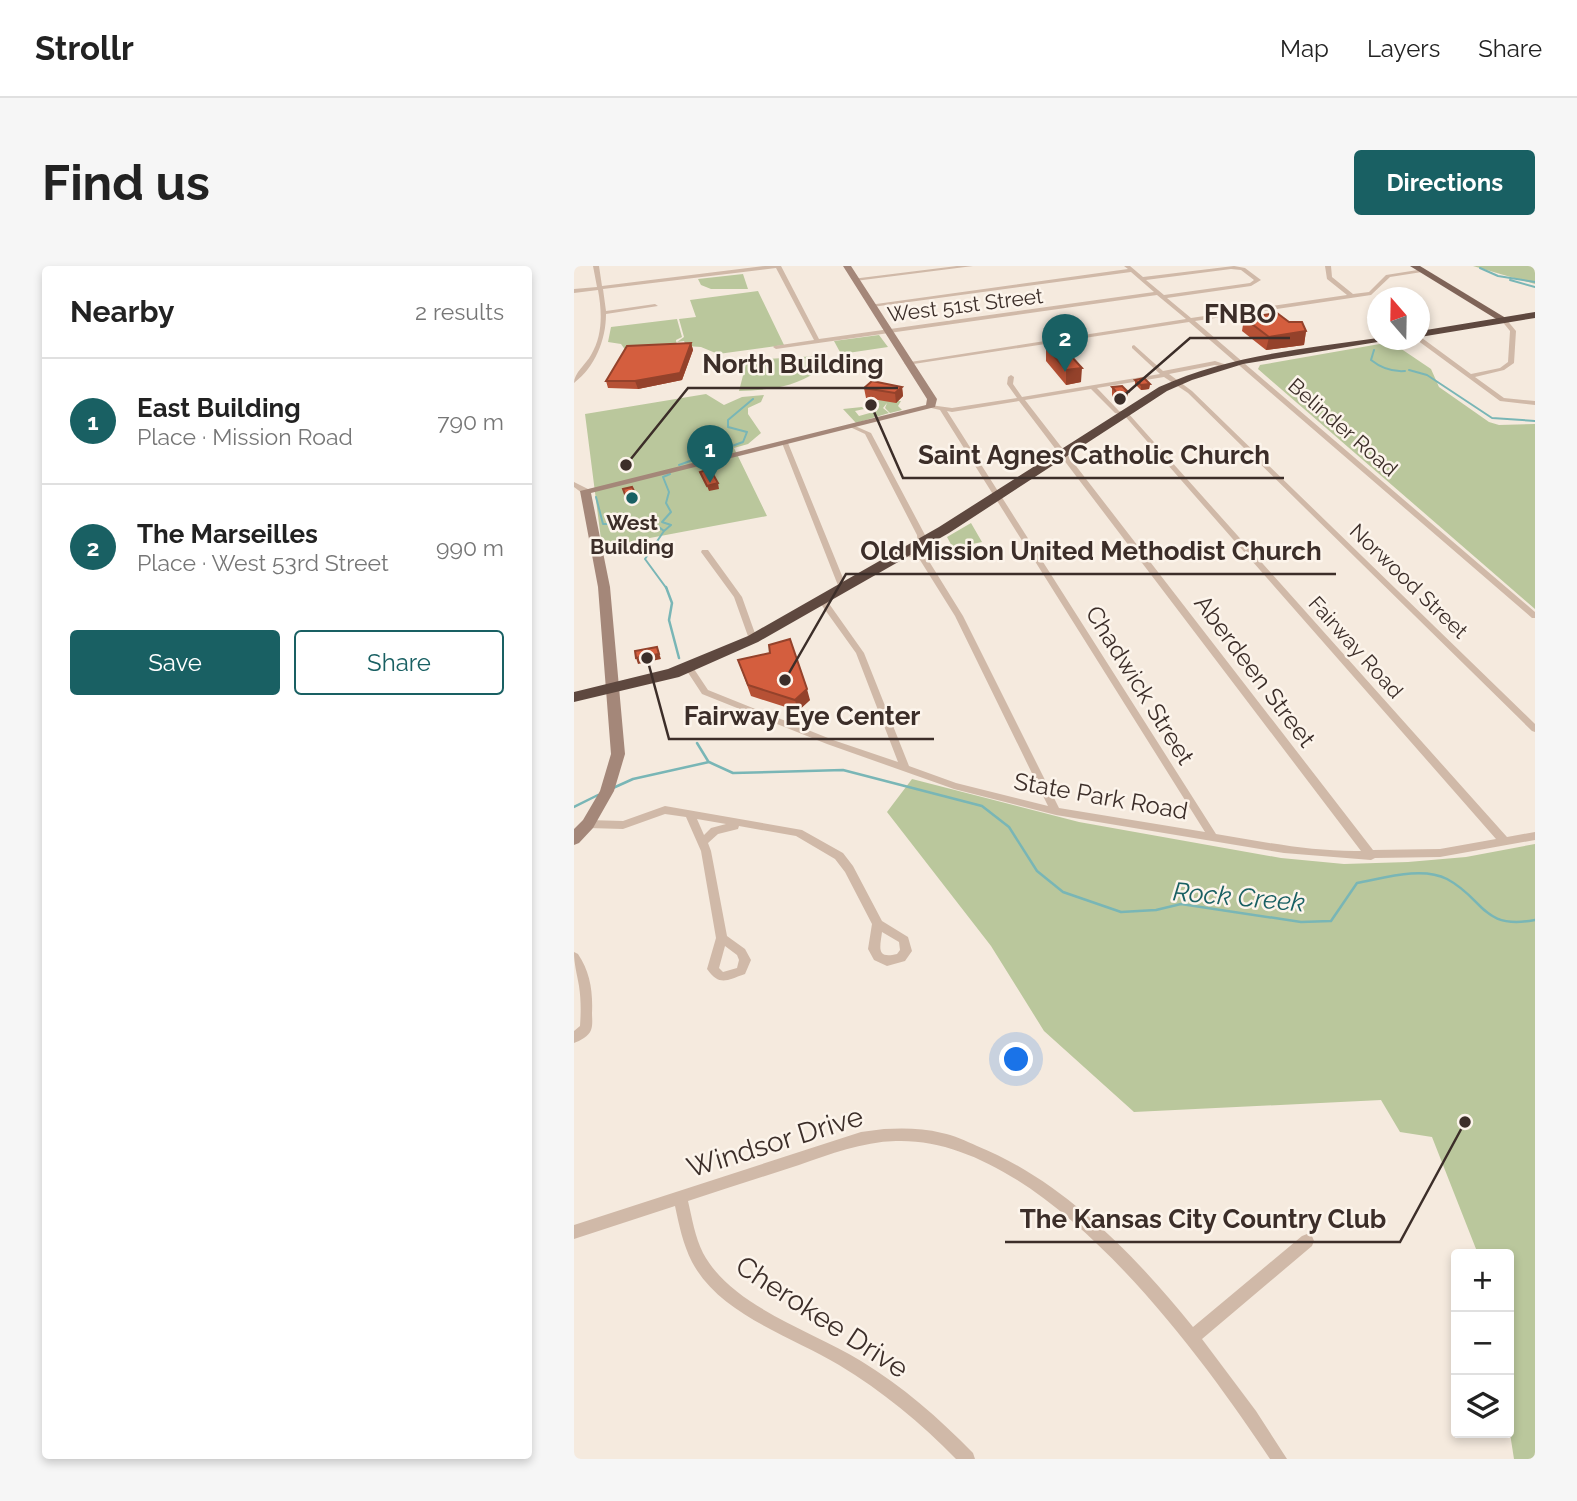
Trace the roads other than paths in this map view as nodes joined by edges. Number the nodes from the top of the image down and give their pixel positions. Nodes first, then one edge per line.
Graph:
1 (596, 266) edge
2 (778, 266) edge
3 (847, 266) edge
4 (970, 266) edge
5 (1328, 266) edge
6 (1130, 268) edge
7 (1418, 268) edge
8 (855, 279) junction
9 (1142, 279) junction
10 (600, 288) junction
11 (574, 291) edge
12 (1161, 295) junction
13 (1352, 296) junction
14 (872, 305) junction
15 (655, 306) dead end
16 (605, 313) junction
17 (1535, 316) edge
18 (1189, 320) junction
19 (1504, 320) junction
20 (888, 331) junction
21 (1430, 332) edge
22 (817, 341) junction
23 (1367, 343) edge
24 (776, 347) dead end
25 (1134, 347) dead end
26 (1430, 347) edge
27 (907, 363) junction
28 (1241, 363) junction
29 (1225, 366) junction
30 (1469, 376) junction
31 (1011, 377) dead end
32 (1169, 377) junction
33 (574, 381) edge
34 (1093, 388) junction
35 (1021, 399) junction
36 (1535, 403) edge
37 (930, 407) junction
38 (942, 409) junction
39 (1126, 414) junction
40 (1115, 421) junction
41 (870, 428) junction
42 (1136, 428) junction
43 (785, 443) junction
44 (1056, 443) junction
45 (1077, 446) junction
46 (1059, 457) junction
47 (989, 484) junction
48 (1011, 488) junction
49 (578, 489) edge
50 (1001, 503) junction
51 (924, 542) junction
52 (705, 552) dead end
53 (904, 554) junction
54 (923, 558) junction
55 (843, 588) junction
56 (822, 600) junction
57 (1535, 616) edge
58 (753, 639) junction
59 (689, 668) junction
60 (614, 689) junction
61 (574, 697) edge
62 (1535, 729) edge
63 (905, 769) junction
64 (1056, 811) junction
65 (690, 815) junction
66 (589, 821) junction
67 (737, 825) junction
68 (1535, 836) edge
69 (1213, 837) junction
70 (574, 839) edge
71 (703, 841) junction
72 (1505, 842) junction
73 (1371, 856) junction
74 (878, 924) dead end
75 (722, 937) dead end
76 (574, 957) edge
77 (574, 1038) edge
78 (680, 1196) junction
79 (574, 1232) edge
80 (1307, 1241) dead end
81 (1191, 1338) junction
82 (967, 1459) edge
83 (1279, 1459) edge

1 - 10 street
2 - 10 street
2 - 22 street
3 - 8 main road
4 - 8 street
5 - 13 street
6 - 9 street, Belinder Road
6 - 14 street
7 - 13 street
7 - 19 main road
8 - 14 main road
9 - 12 street, Belinder Road
9 - 12 street, West 51st Street
10 - 11 street
10 - 16 street
12 - 18 street, Belinder Road
12 - 20 street, West 51st Street
13 - 18 street
14 - 20 main road
15 - 16 street
16 - 33 street
17 - 19 highway
18 - 27 street
18 - 28 street, Belinder Road
19 - 21 highway
19 - 30 street
20 - 22 street, West 51st Street
20 - 27 main road
22 - 24 street, West 51st Street
23 - 28 highway
25 - 32 street, Norwood Street
26 - 30 street
27 - 37 main road
28 - 29 highway
28 - 57 street, Belinder Road
29 - 32 highway
29 - 32 street
30 - 36 street
31 - 35 street, Aberdeen Street
32 - 34 street
32 - 39 highway
32 - 62 street, Norwood Street
34 - 35 street
34 - 39 street, Fairway Road
35 - 38 street
35 - 44 street, Aberdeen Street
37 - 38 street
37 - 41 main road
38 - 47 street, Chadwick Street
39 - 40 highway
39 - 42 street, Fairway Road
40 - 42 street
40 - 45 highway
41 - 43 main road
41 - 51 street
42 - 72 street, Fairway Road
43 - 49 main road
43 - 55 street
44 - 45 street
44 - 46 street, Aberdeen Street
45 - 46 highway
46 - 48 highway
46 - 73 street, Aberdeen Street
47 - 48 street
47 - 50 street, Chadwick Street
48 - 50 highway
49 - 60 main road
50 - 51 highway
50 - 69 street, Chadwick Street
51 - 53 highway
51 - 54 street
52 - 58 street
53 - 54 street
53 - 55 highway
54 - 64 street
55 - 56 highway
56 - 58 highway
56 - 63 street
58 - 59 highway
59 - 60 highway
59 - 63 street, State Park Road
60 - 61 highway
60 - 66 main road
63 - 64 street, State Park Road
64 - 69 street, State Park Road
65 - 66 street
65 - 67 street
65 - 71 street
66 - 70 main road
67 - 71 street
67 - 74 street
68 - 72 street, State Park Road
69 - 73 street, State Park Road
71 - 75 street
72 - 73 street, State Park Road
76 - 77 street
78 - 79 street, Windsor Drive
78 - 81 street, Windsor Drive
78 - 82 street, Cherokee Drive
80 - 81 street
81 - 83 street, Windsor Drive

